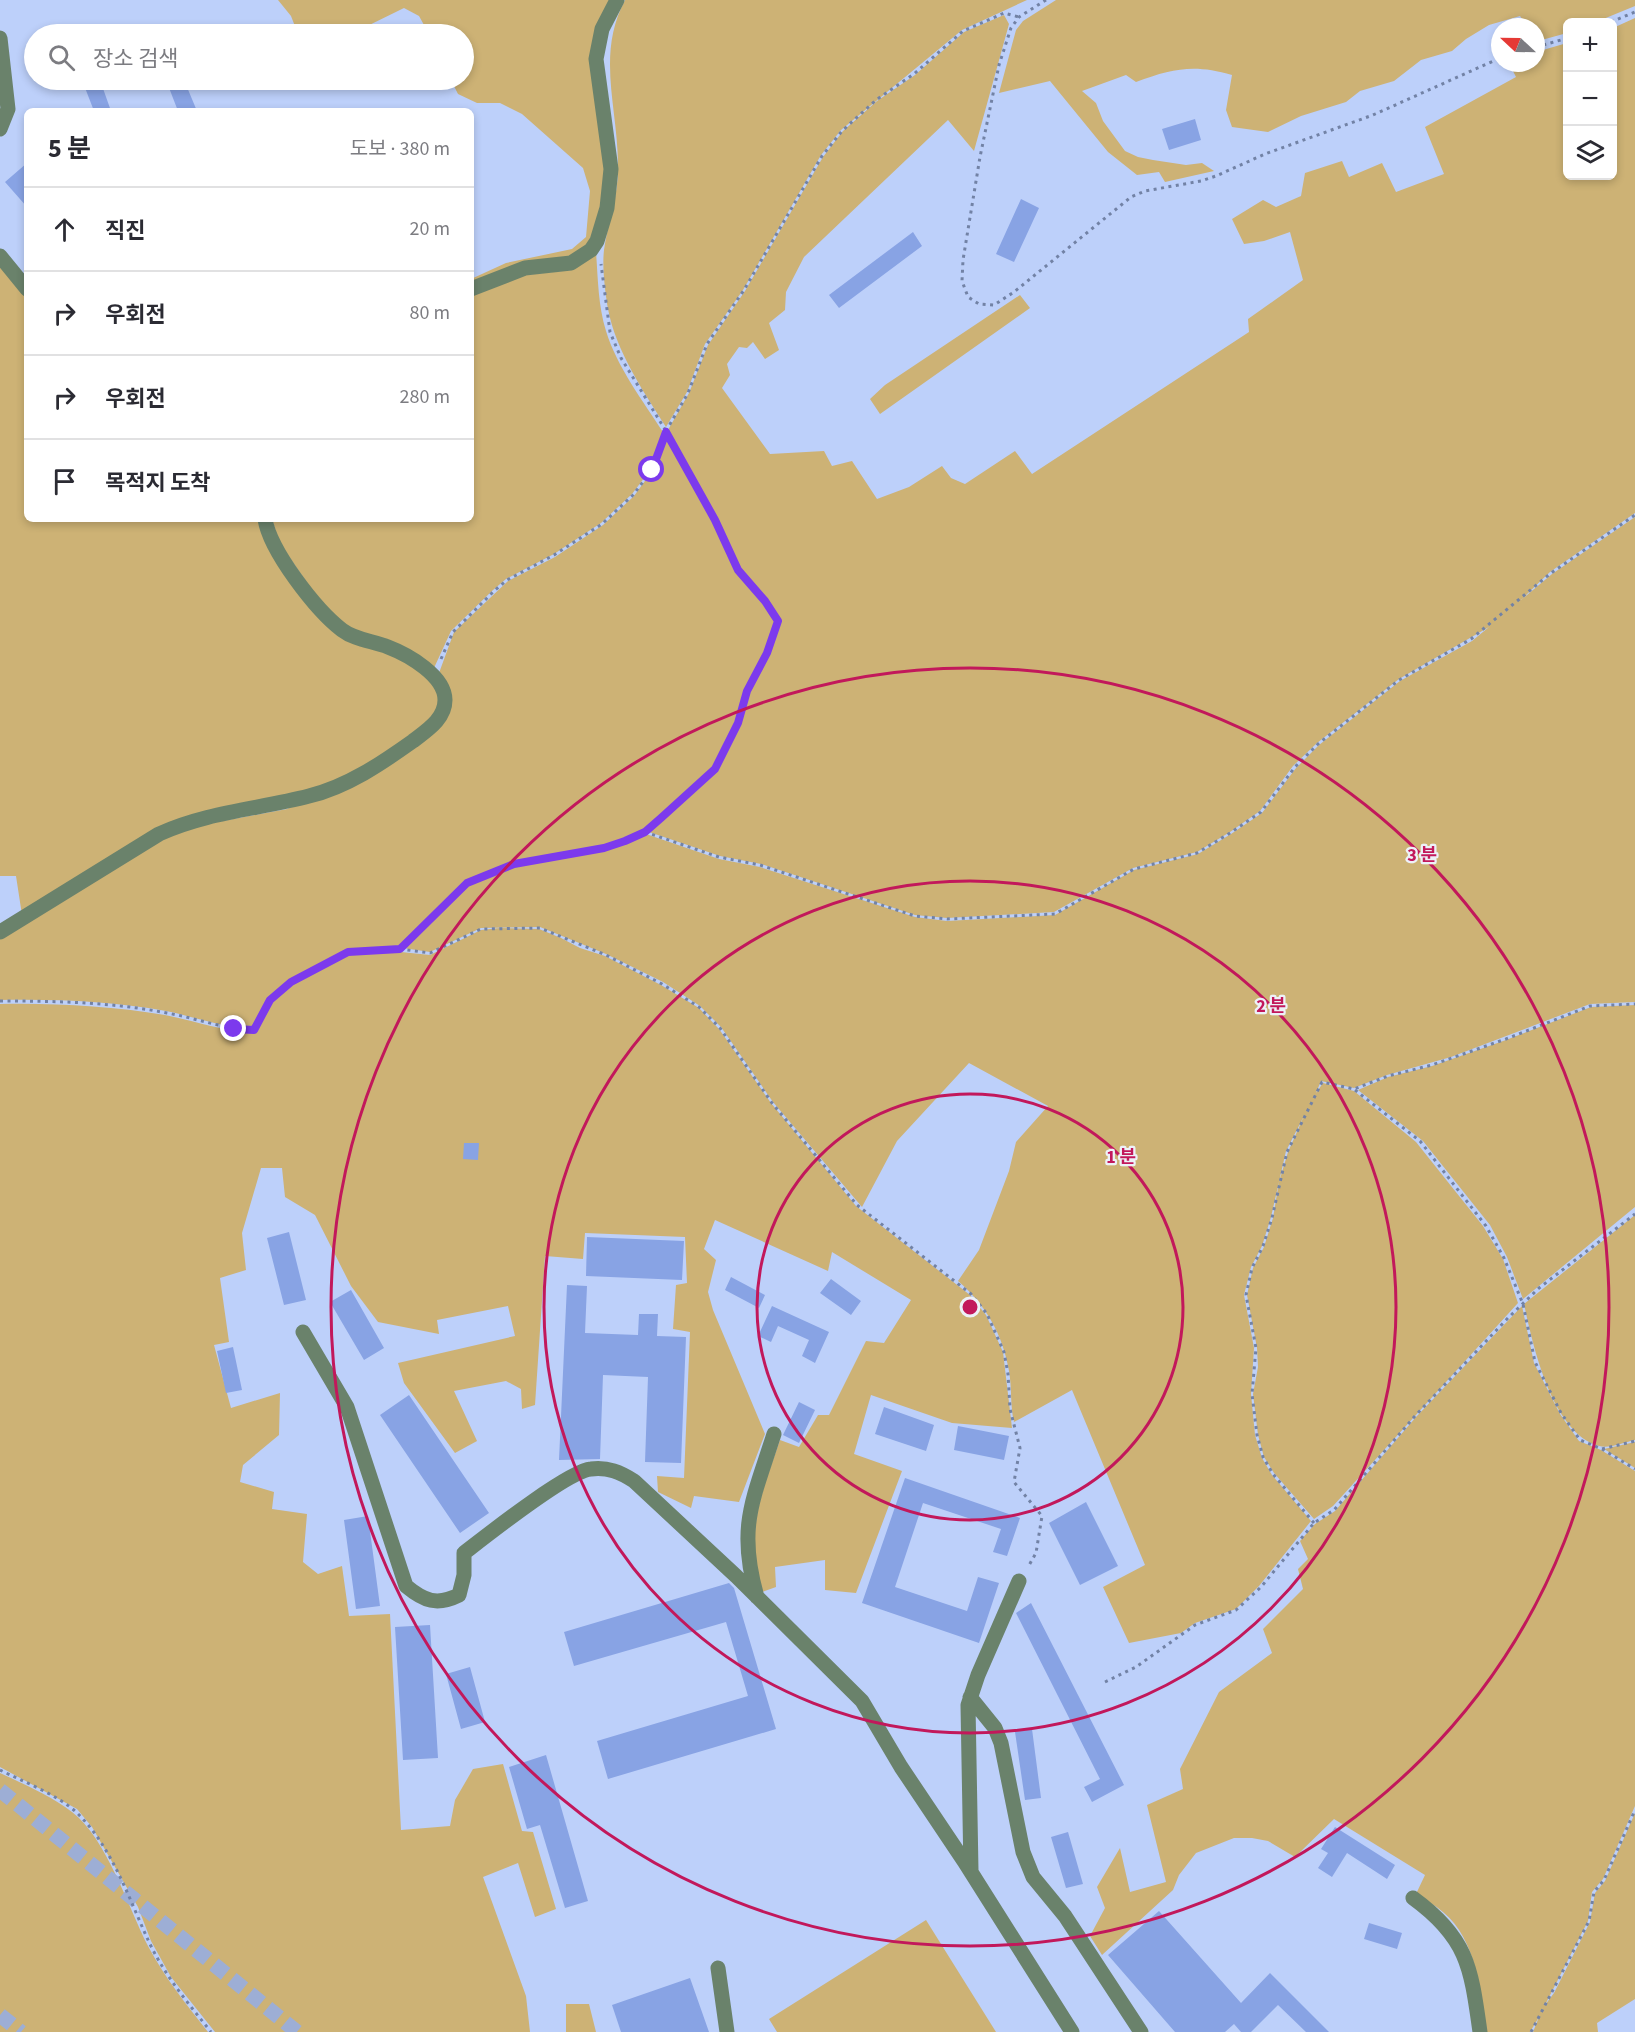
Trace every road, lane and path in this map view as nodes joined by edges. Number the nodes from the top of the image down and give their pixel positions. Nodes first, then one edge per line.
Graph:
1 (616, 0) edge
2 (1046, 0) edge
3 (1635, 12) edge
4 (1019, 17) junction
5 (1617, 20) edge
6 (0, 38) edge
7 (1563, 39) edge
8 (1545, 44) edge
9 (1491, 62) edge
10 (0, 129) edge
11 (597, 241) junction
12 (0, 256) edge
13 (24, 285) edge
14 (474, 288) edge
15 (666, 432) junction
16 (1635, 515) edge
17 (266, 522) edge
18 (434, 675) junction
19 (645, 832) junction
20 (0, 932) edge
21 (400, 949) junction
22 (0, 1001) edge
23 (1635, 1004) edge
24 (1354, 1089) junction
25 (1635, 1214) edge
26 (1523, 1304) junction
27 (303, 1332) dead end
28 (774, 1434) dead end
29 (1635, 1441) edge
30 (1602, 1449) junction
31 (1635, 1469) edge
32 (1314, 1523) junction
33 (1019, 1581) joint
34 (757, 1600) junction
35 (1105, 1683) dead end
36 (970, 1697) junction
37 (0, 1770) edge
38 (1635, 1810) edge
39 (970, 1871) junction
40 (1413, 1898) dead end
41 (718, 1968) dead end
42 (211, 2032) edge
43 (727, 2032) edge
44 (1072, 2032) edge
45 (1141, 2032) edge
46 (1480, 2032) edge
47 (1532, 2032) edge

1 - 11 street
2 - 4 path
3 - 5 path
4 - 9 path
4 - 15 path
6 - 10 street
7 - 8 path
11 - 14 street
11 - 15 path
12 - 13 street
15 - 18 path
15 - 19 path
16 - 19 path
17 - 18 street
18 - 20 street
19 - 21 path
21 - 22 path
21 - 33 path
23 - 24 path
24 - 26 path
24 - 32 path
25 - 26 path
26 - 30 path
26 - 32 path
27 - 34 street
28 - 34 street
29 - 30 path
30 - 31 path
32 - 35 path
33 - 36 street
34 - 39 street
36 - 39 street
36 - 45 street
37 - 42 path
38 - 47 path
39 - 44 street
40 - 46 street
41 - 43 street

